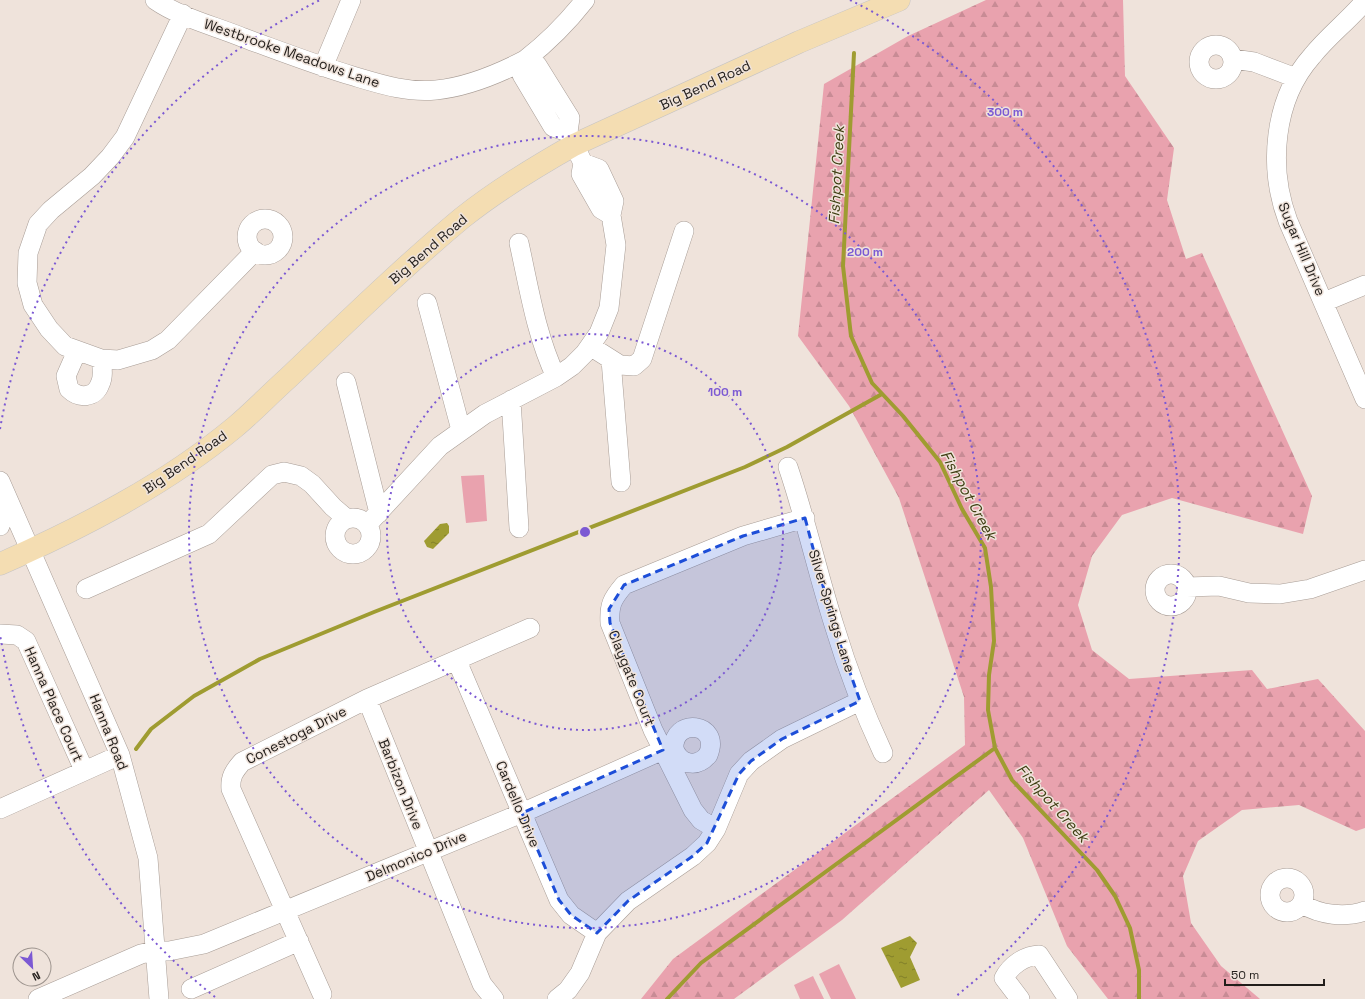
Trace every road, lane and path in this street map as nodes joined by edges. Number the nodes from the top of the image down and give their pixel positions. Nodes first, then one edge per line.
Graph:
1 (155, 0) edge
2 (351, 0) edge
3 (585, 0) edge
4 (899, 0) edge
5 (1365, 2) edge
6 (183, 14) junction
7 (1233, 59) dead end
8 (525, 60) junction
9 (323, 67) junction
10 (1296, 78) junction
11 (575, 147) junction
12 (684, 231) dead end
13 (519, 243) dead end
14 (255, 251) dead end
15 (1365, 286) edge
16 (1324, 302) junction
17 (427, 303) dead end
18 (590, 346) junction
19 (77, 351) junction
20 (101, 359) junction
21 (611, 360) junction
22 (556, 377) junction
23 (346, 382) dead end
24 (1365, 399) edge
25 (511, 400) junction
26 (461, 430) junction
27 (788, 467) dead end
28 (621, 482) dead end
29 (2, 485) edge
30 (805, 518) junction
31 (347, 519) junction
32 (373, 519) junction
33 (0, 526) edge
34 (519, 528) dead end
35 (31, 550) junction
36 (0, 564) edge
37 (1365, 570) edge
38 (1187, 586) dead end
39 (86, 589) dead end
40 (530, 628) dead end
41 (0, 634) edge
42 (457, 661) junction
43 (367, 699) junction
44 (860, 701) junction
45 (669, 749) junction
46 (883, 753) dead end
47 (120, 754) junction
48 (84, 770) junction
49 (0, 809) edge
50 (522, 813) junction
51 (716, 829) junction
52 (428, 850) junction
53 (1302, 904) dead end
54 (286, 911) junction
55 (1365, 911) edge
56 (597, 934) junction
57 (299, 941) junction
58 (154, 951) junction
59 (191, 989) dead end
60 (322, 994) dead end
61 (38, 999) edge
62 (159, 999) edge
63 (494, 999) edge
64 (557, 999) edge
65 (1020, 999) edge
66 (1068, 999) edge

1 - 6 street, Westbrooke Meadows Lane
2 - 9 street
3 - 8 street, Westbrooke Meadows Lane
4 - 11 main road, Big Bend Road
5 - 10 street, Sugar Hill Drive
6 - 9 street, Westbrooke Meadows Lane
6 - 19 street
7 - 10 street
8 - 9 street, Westbrooke Meadows Lane
8 - 11 street
10 - 16 street, Sugar Hill Drive
11 - 18 street
11 - 35 main road, Big Bend Road
12 - 21 street
13 - 22 street
14 - 20 street
15 - 16 street
16 - 24 street, Sugar Hill Drive
17 - 26 street
18 - 21 street
18 - 22 street
19 - 20 street
19 - 20 street
21 - 28 street
22 - 25 street
23 - 32 street
25 - 26 street
25 - 34 street
26 - 32 street
27 - 30 street, Silver Springs Lane
29 - 33 street
29 - 35 street, Hanna Road
30 - 44 street, Silver Springs Lane
30 - 45 street, Claygate Court
31 - 32 street
31 - 32 street
31 - 39 street
35 - 36 main road, Big Bend Road
35 - 47 street, Hanna Road
37 - 38 street
40 - 42 street, Conestoga Drive
41 - 48 street, Hanna Place Court
42 - 43 street, Conestoga Drive
42 - 50 street, Cardello Drive
43 - 52 street, Barbizon Drive
43 - 54 street, Conestoga Drive
44 - 46 street, Silver Springs Lane
44 - 51 street
45 - 50 street, Delmonico Drive
45 - 51 street, Claygate Court
47 - 48 street, Hanna Place Court
47 - 58 street, Hanna Road
48 - 49 street, Hanna Place Court
50 - 52 street, Delmonico Drive
50 - 56 street, Cardello Drive
51 - 56 street
52 - 54 street, Delmonico Drive
52 - 63 street, Barbizon Drive
53 - 55 street
54 - 57 street, Conestoga Drive
54 - 58 street, Delmonico Drive
56 - 64 street
57 - 59 street
57 - 60 street, Conestoga Drive
58 - 61 street, Delmonico Drive
58 - 62 street, Hanna Road
65 - 66 street

